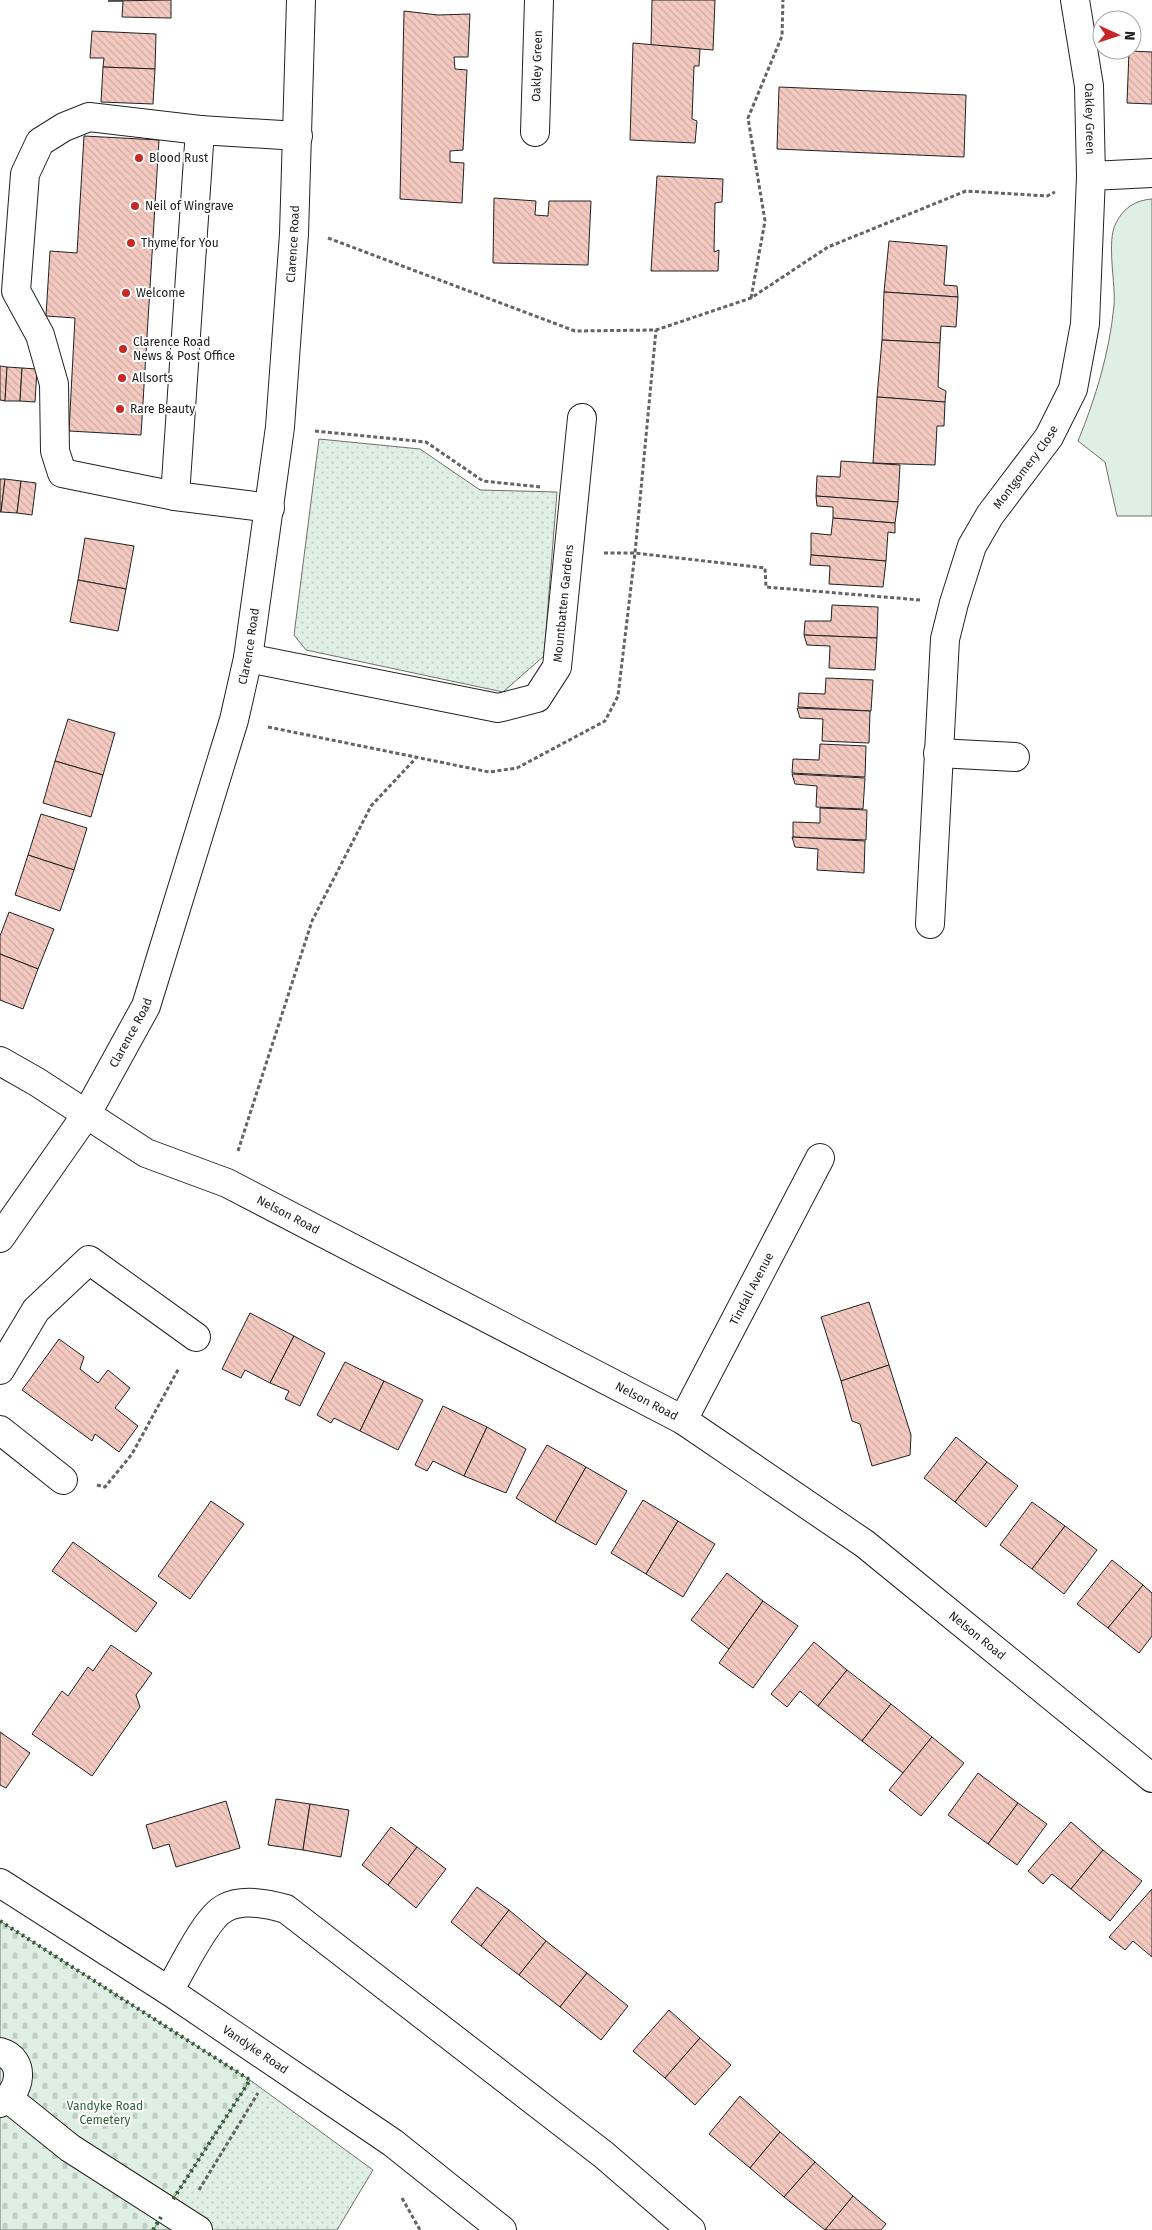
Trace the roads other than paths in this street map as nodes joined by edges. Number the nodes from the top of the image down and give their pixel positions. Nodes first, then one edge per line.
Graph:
1 (301, 0) edge
2 (539, 0) edge
3 (1075, 0) edge
4 (200, 130) junction
5 (535, 132) dead end
6 (298, 136) junction
7 (1152, 173) edge
8 (1090, 176) junction
9 (582, 418) dead end
10 (175, 496) junction
11 (270, 508) junction
12 (248, 658) junction
13 (938, 753) junction
14 (1014, 757) dead end
15 (930, 924) dead end
16 (0, 1061) edge
17 (86, 1115) junction
18 (820, 1158) dead end
19 (0, 1238) edge
20 (196, 1337) road end
21 (0, 1370) edge
22 (683, 1420) junction
23 (0, 1430) edge
24 (63, 1480) road end
25 (1152, 1778) edge
26 (0, 1883) edge
27 (169, 1991) junction
28 (0, 2052) edge
29 (4, 2101) edge
30 (190, 2224) edge
31 (502, 2230) edge
32 (690, 2230) edge

1 - 6 street, Clarence Road
2 - 5 street, Oakley Green
3 - 8 street, Oakley Green
4 - 6 street
4 - 10 street
4 - 10 street
6 - 11 street, Clarence Road
7 - 8 street
8 - 13 street, Montgomery Close
9 - 12 street, Mountbatten Gardens
10 - 11 street
11 - 12 street, Clarence Road
12 - 17 street, Clarence Road
13 - 14 street
13 - 15 street, Montgomery Close
16 - 17 street, Nelson Road
17 - 19 street, Clarence Road
17 - 22 street, Nelson Road
18 - 22 street, Tindall Avenue
20 - 21 street
22 - 25 street, Nelson Road
23 - 24 street
26 - 27 street, Vandyke Road
27 - 31 street, Vandyke Road
27 - 32 street
28 - 29 street
29 - 30 street

